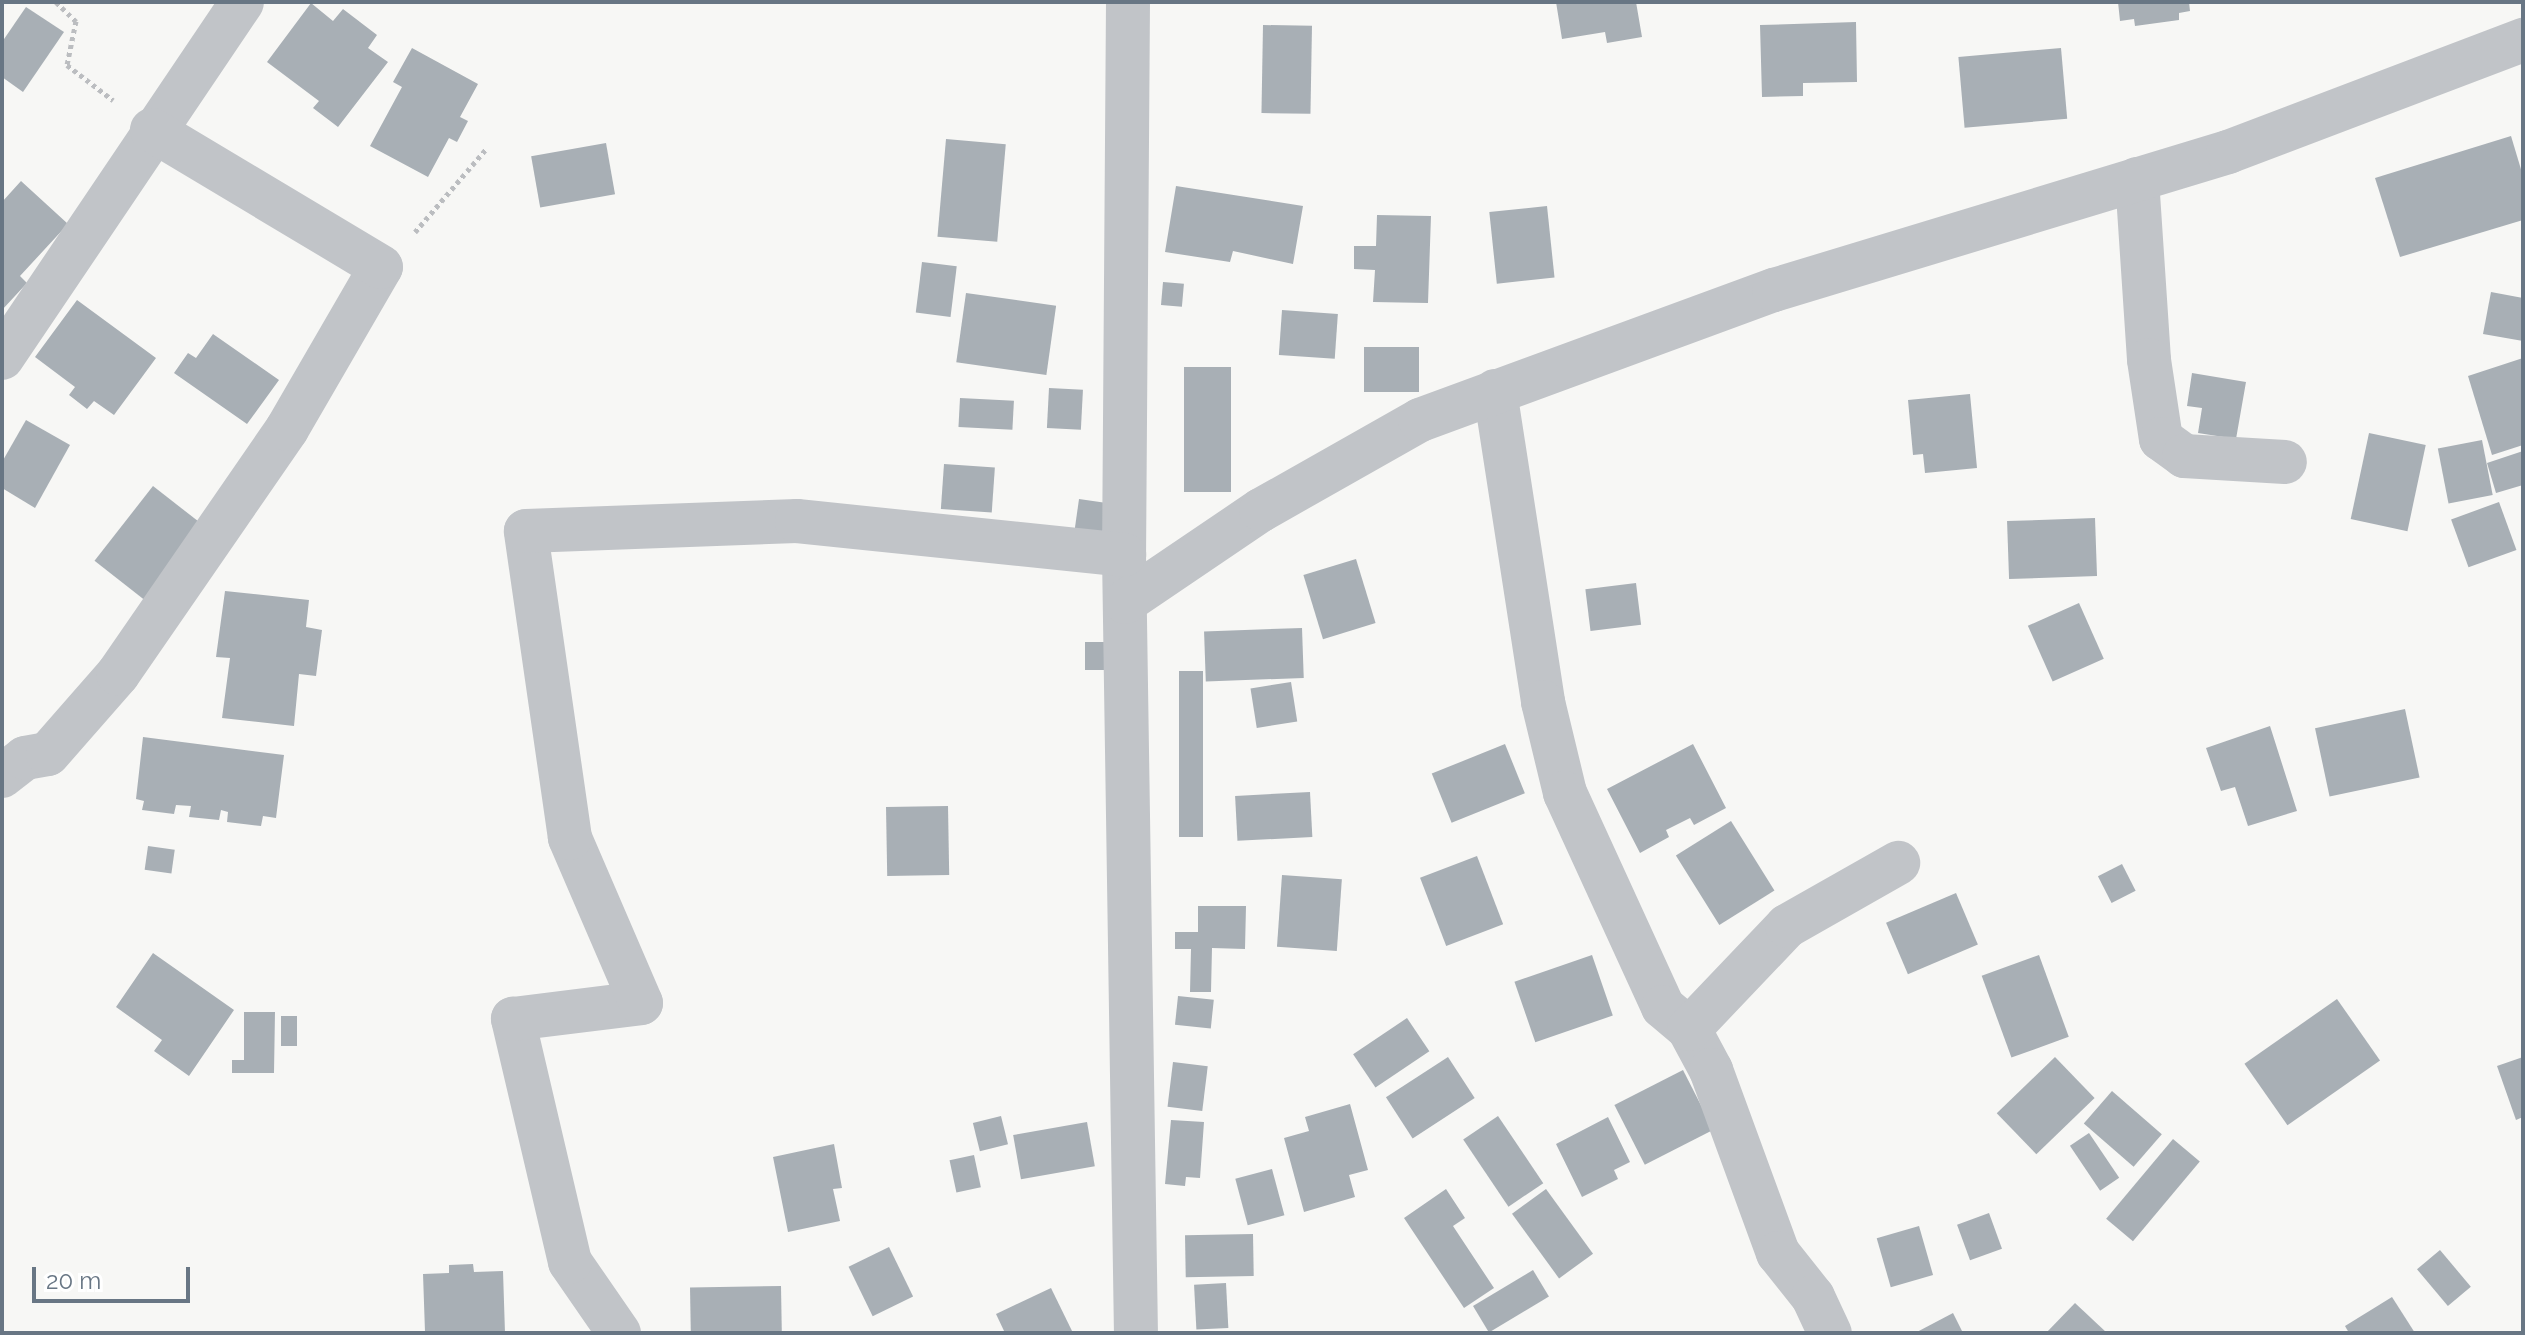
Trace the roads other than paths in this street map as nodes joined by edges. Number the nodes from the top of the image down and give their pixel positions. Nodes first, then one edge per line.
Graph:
1 (242, 2) edge
2 (1128, 2) edge
3 (2523, 40) edge
4 (152, 130) junction
5 (2137, 179) junction
6 (2, 358) edge
7 (1495, 391) junction
8 (2285, 462) dead end
9 (1124, 555) junction
10 (1125, 602) junction
11 (2, 776) edge
12 (1898, 863) dead end
13 (1689, 1029) junction
14 (619, 1333) edge
15 (1136, 1333) edge
16 (1830, 1333) edge

1 - 4 street
2 - 9 street
3 - 5 street
4 - 6 street
4 - 11 street
5 - 7 street
5 - 8 street
7 - 10 street
7 - 13 street
9 - 10 street
9 - 14 street
10 - 15 street
12 - 13 street
13 - 16 street

